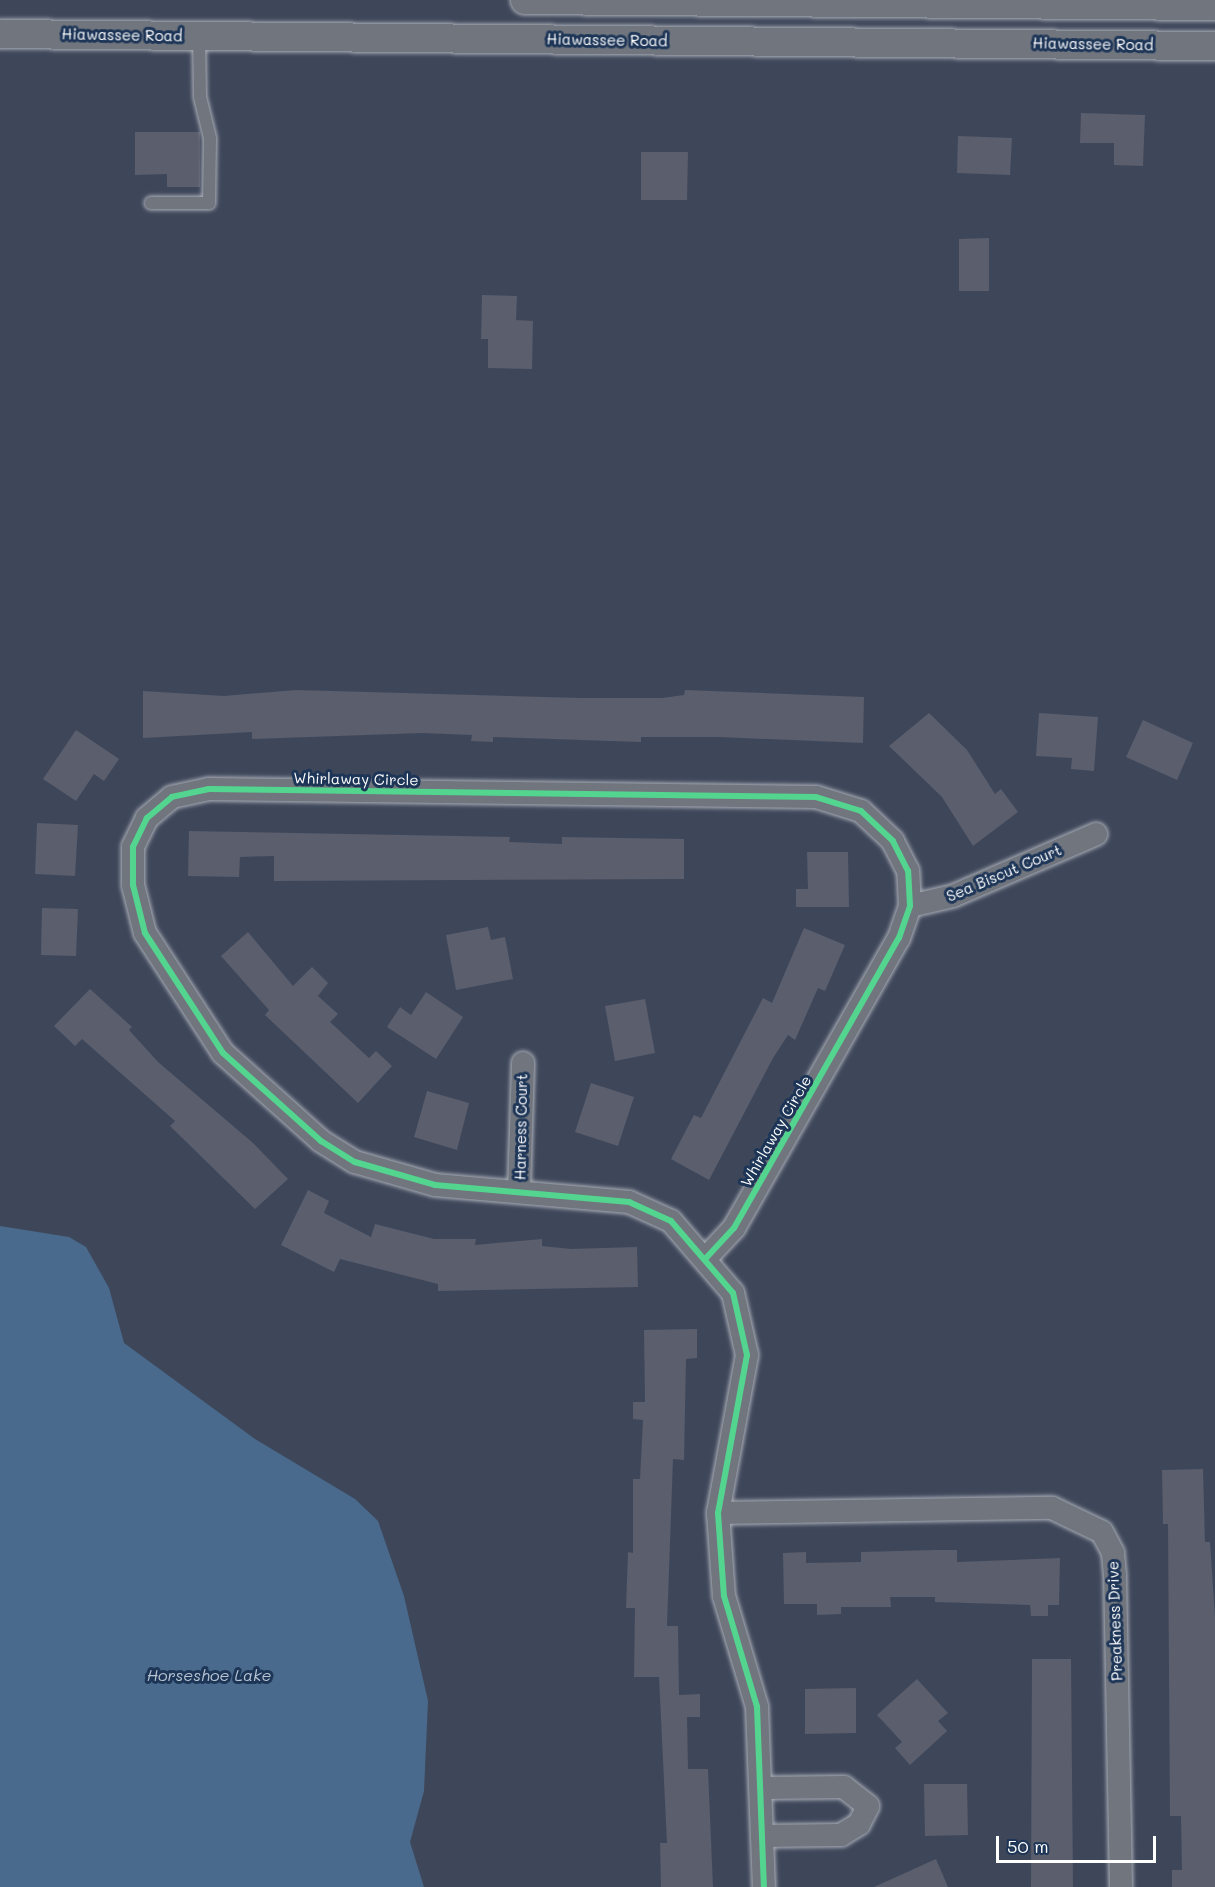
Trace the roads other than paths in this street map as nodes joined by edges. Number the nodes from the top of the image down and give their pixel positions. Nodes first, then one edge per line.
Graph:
1 (525, 0) edge
2 (1215, 6) edge
3 (0, 34) edge
4 (199, 35) junction
5 (1215, 46) edge
6 (151, 203) dead end
7 (1096, 834) dead end
8 (910, 906) junction
9 (523, 1063) dead end
10 (519, 1192) junction
11 (706, 1257) junction
12 (718, 1513) junction
13 (764, 1788) junction
14 (763, 1836) junction
15 (764, 1887) edge
16 (1121, 1887) edge

1 - 2 street
3 - 4 street, Hiawassee Road
4 - 5 street, Hiawassee Road
4 - 6 lane
7 - 8 street, Sea Biscut Court
8 - 10 street, Whirlaway Circle
8 - 11 street, Whirlaway Circle
9 - 10 street, Harness Court
10 - 11 street, Whirlaway Circle
11 - 12 street
12 - 13 street
12 - 16 street, Preakness Drive
13 - 14 street
13 - 14 street
14 - 15 street

